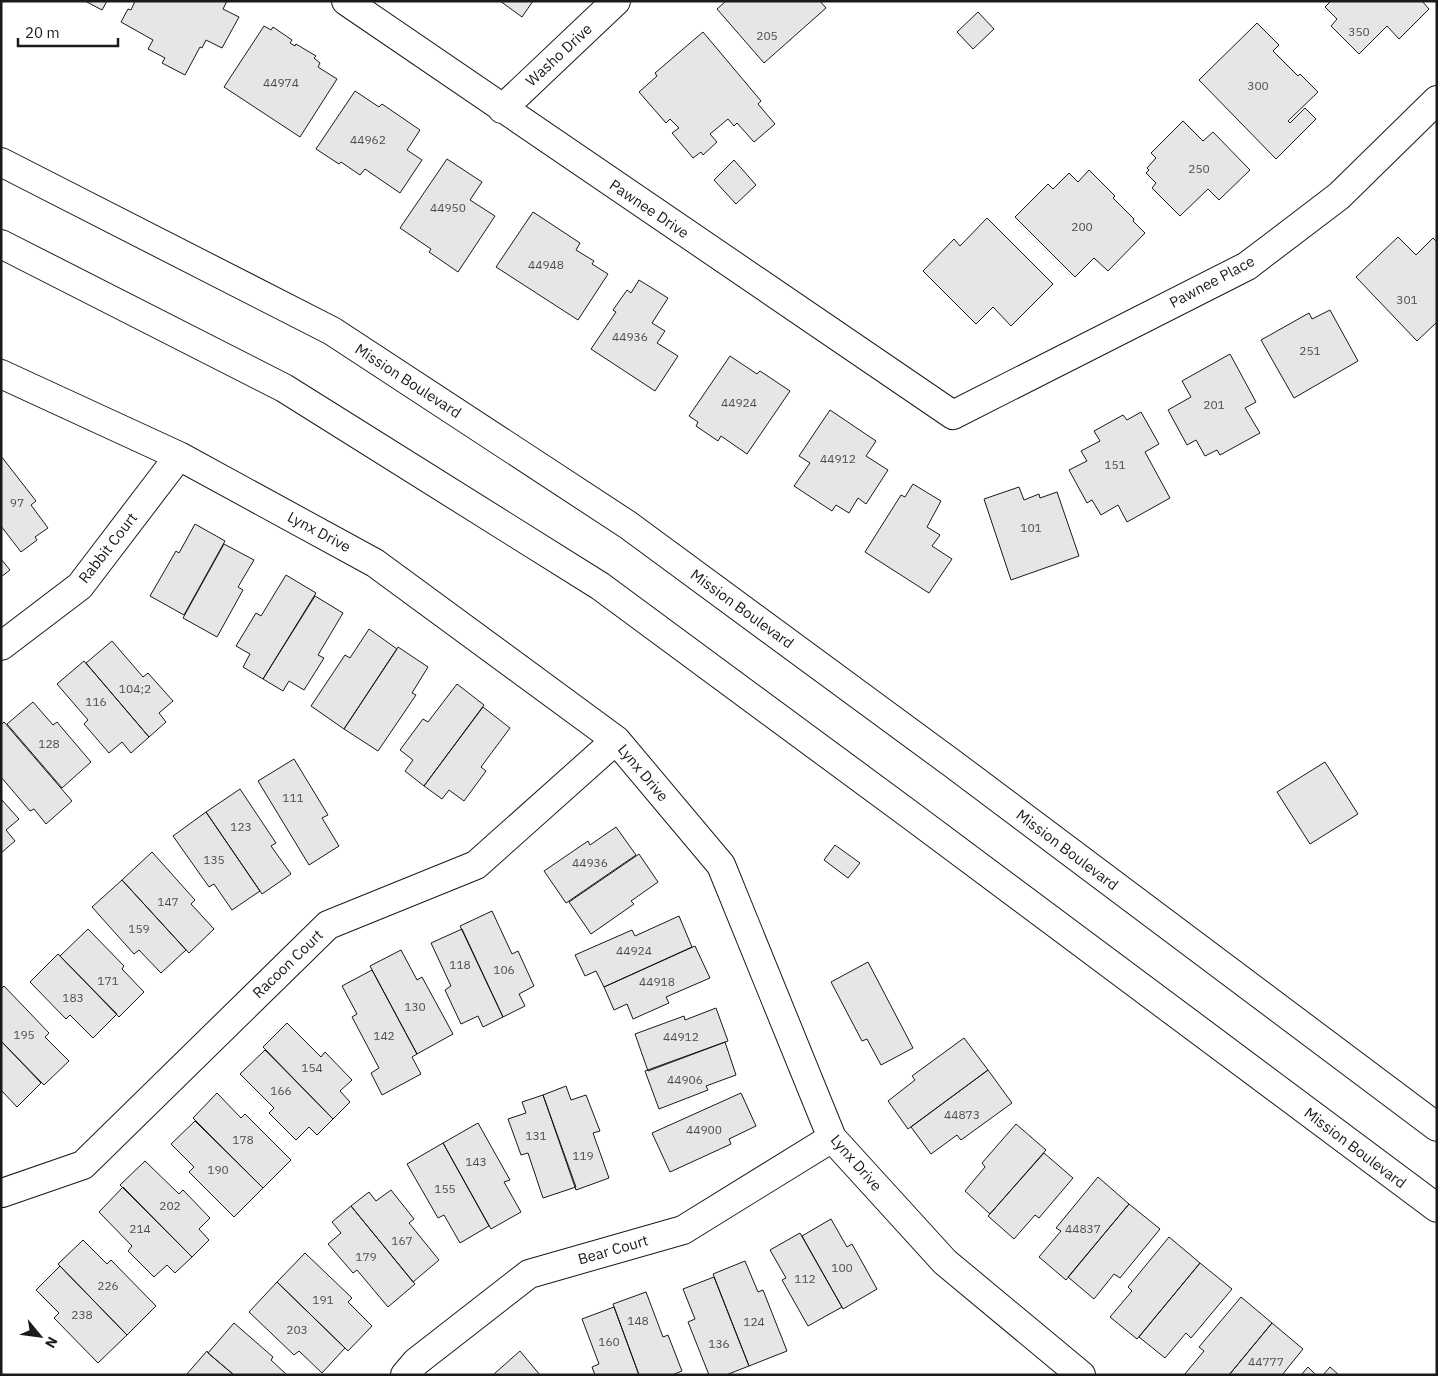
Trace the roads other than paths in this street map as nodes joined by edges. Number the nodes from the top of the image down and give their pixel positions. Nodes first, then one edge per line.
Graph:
1 (346, 1) edge
2 (616, 1) edge
3 (1437, 100) edge
4 (502, 109) junction
5 (1, 162) edge
6 (1, 244) edge
7 (1, 374) edge
8 (953, 416) joint
9 (179, 456) junction
10 (1, 646) edge
11 (616, 740) junction
12 (1437, 1127) edge
13 (832, 1138) junction
14 (2, 1193) edge
15 (1437, 1208) edge
16 (405, 1375) edge
17 (1081, 1375) edge

1 - 4 street, Pawnee Drive
2 - 4 street, Washo Drive
3 - 8 street, Pawnee Place
4 - 8 street, Pawnee Drive
5 - 12 street, Mission Boulevard
6 - 15 street, Mission Boulevard
7 - 9 street, Lynx Drive
9 - 10 street, Rabbit Court
9 - 11 street, Lynx Drive
11 - 13 street, Lynx Drive
11 - 14 street, Racoon Court
13 - 16 street, Bear Court
13 - 17 street, Lynx Drive

